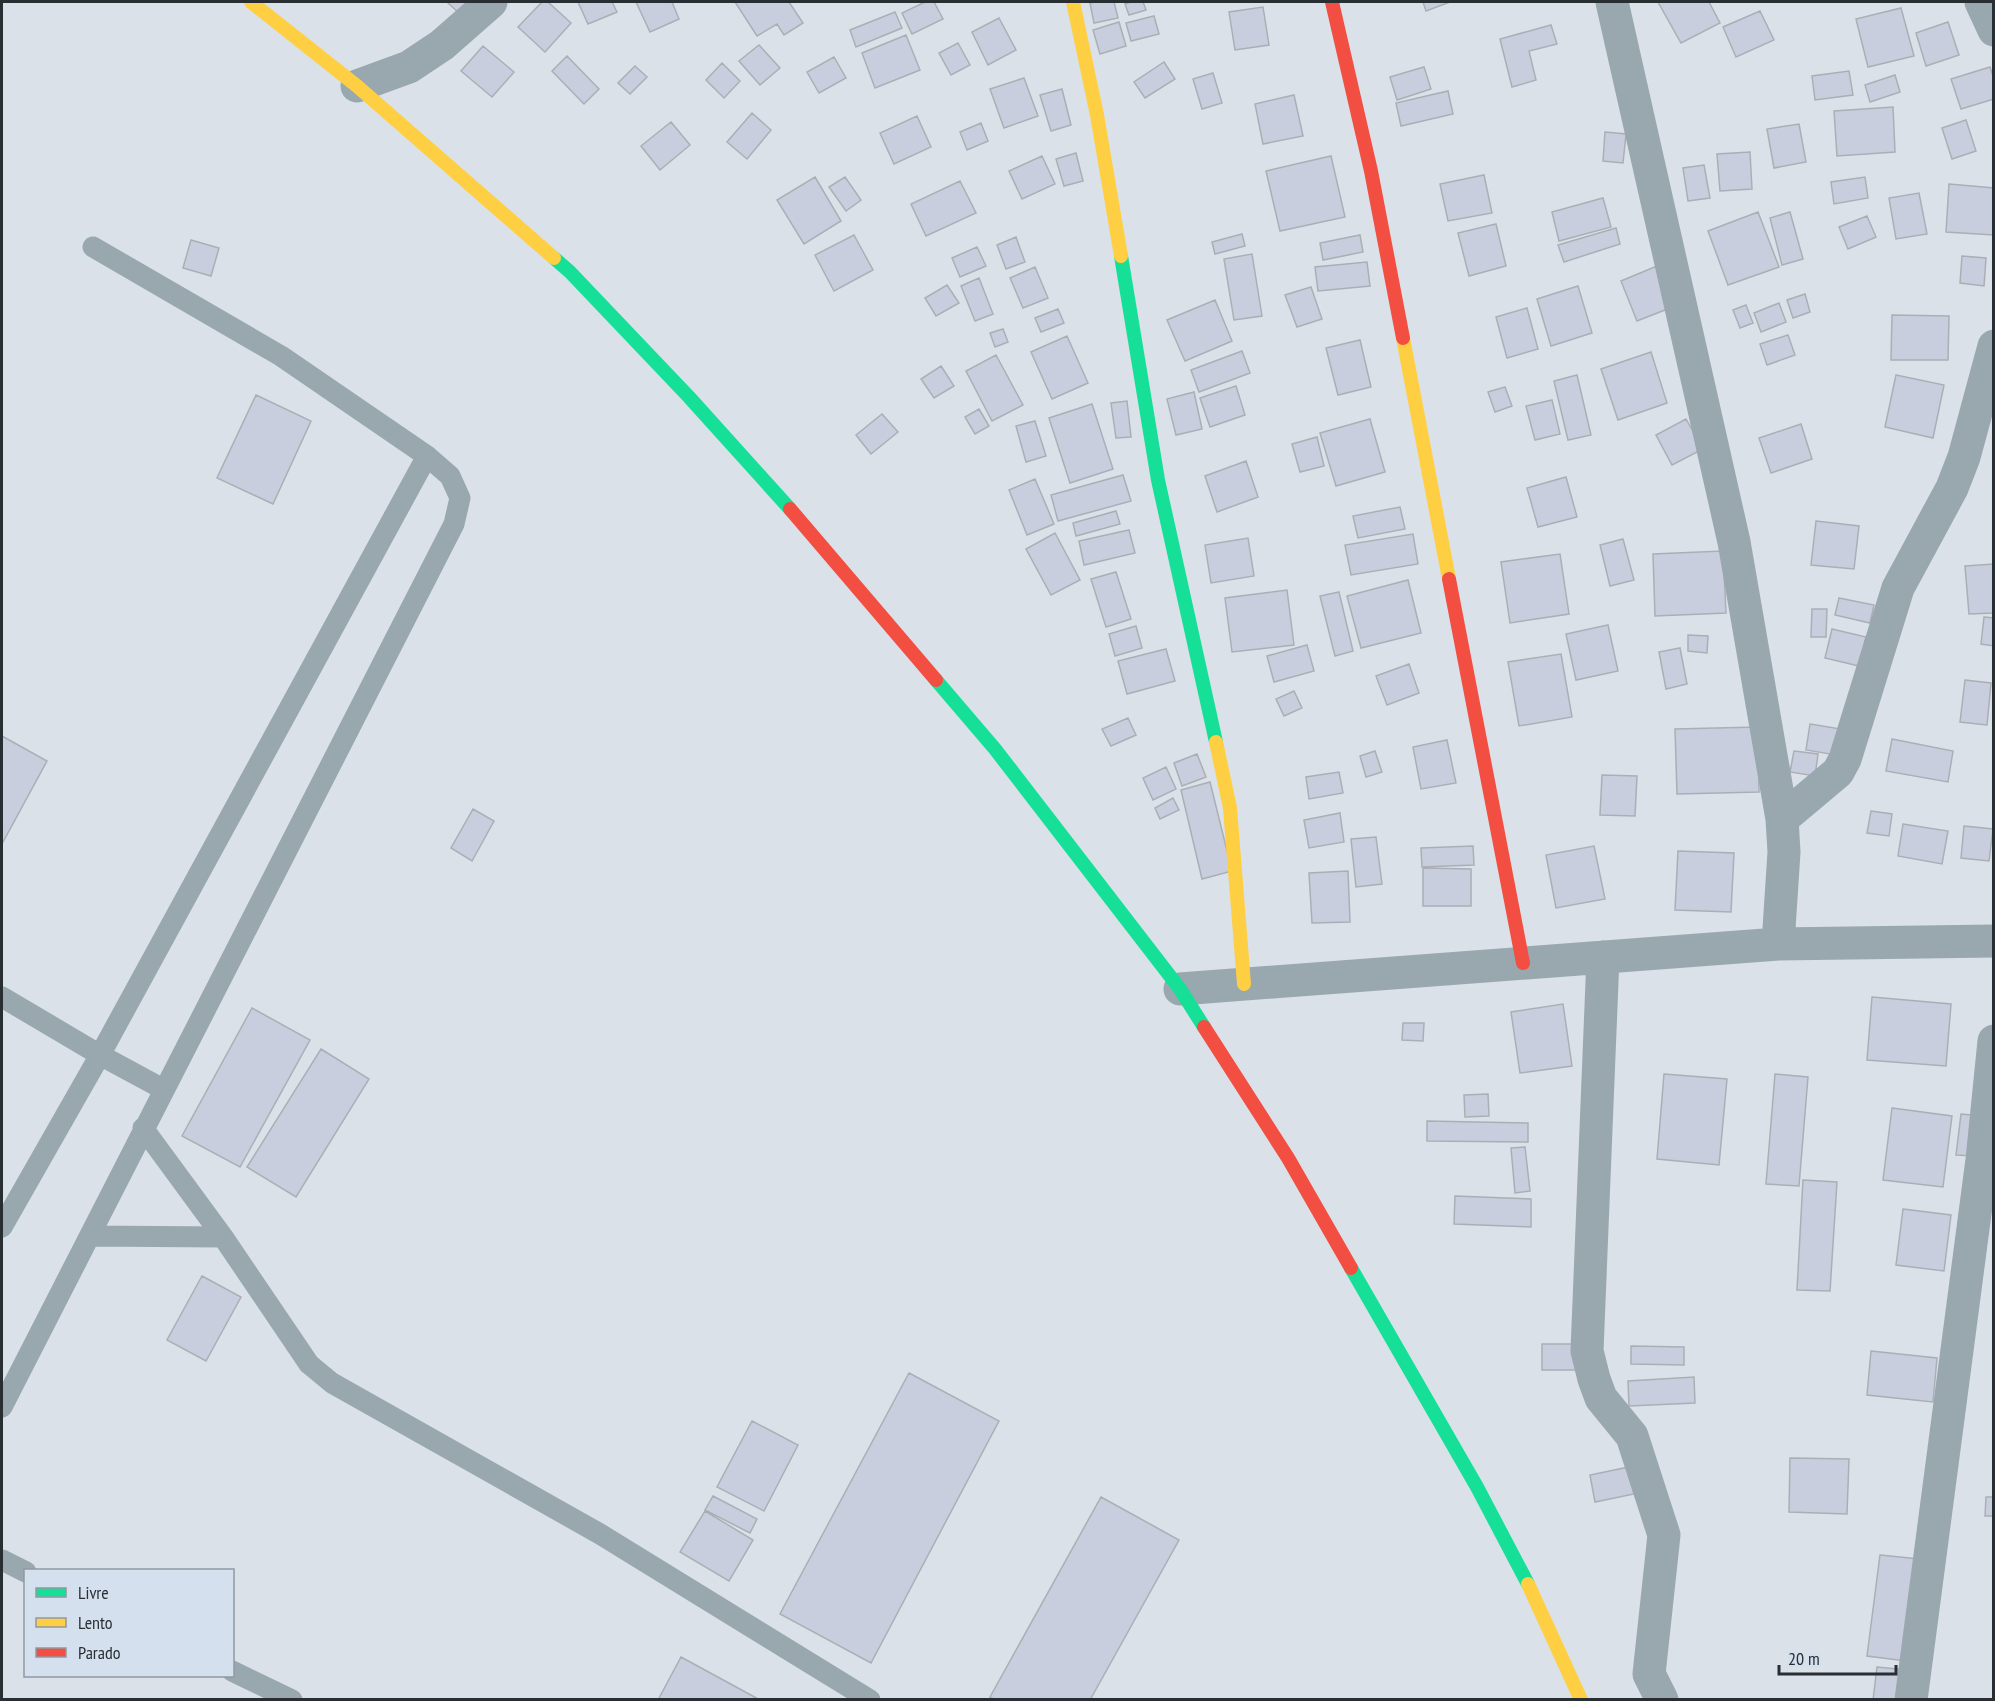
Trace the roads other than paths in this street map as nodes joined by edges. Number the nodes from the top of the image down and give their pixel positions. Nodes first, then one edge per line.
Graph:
1 (251, 2) edge
2 (491, 2) edge
3 (1073, 2) edge
4 (1332, 2) edge
5 (1612, 2) edge
6 (1981, 2) edge
7 (1994, 30) edge
8 (357, 87) junction
9 (93, 247) dead end
10 (1994, 346) edge
11 (427, 456) junction
12 (1782, 819) junction
13 (1994, 941) edge
14 (1778, 944) junction
15 (1603, 957) junction
16 (1523, 963) junction
17 (1244, 984) junction
18 (1180, 989) junction
19 (2, 997) edge
20 (1994, 1041) edge
21 (100, 1055) junction
22 (163, 1089) junction
23 (143, 1128) junction
24 (2, 1227) edge
25 (90, 1236) junction
26 (222, 1237) junction
27 (2, 1407) edge
28 (2, 1560) edge
29 (24, 1571) edge
30 (234, 1672) edge
31 (292, 1700) edge
32 (870, 1700) edge
33 (1581, 1700) edge
34 (1662, 1700) edge
35 (1911, 1700) edge

1 - 8 main road
2 - 8 street
3 - 17 main road
4 - 16 main road
5 - 12 street
6 - 7 street
8 - 18 main road
9 - 11 lane
10 - 12 street
11 - 21 lane
11 - 22 lane
12 - 14 street
13 - 14 street
14 - 15 street
15 - 16 street
15 - 34 street
16 - 17 street
17 - 18 street
18 - 33 main road
19 - 21 lane
20 - 35 street
21 - 22 lane
21 - 24 lane
22 - 23 lane
23 - 25 lane
23 - 26 lane
25 - 26 lane
25 - 27 lane
26 - 32 lane
28 - 29 lane
30 - 31 lane

